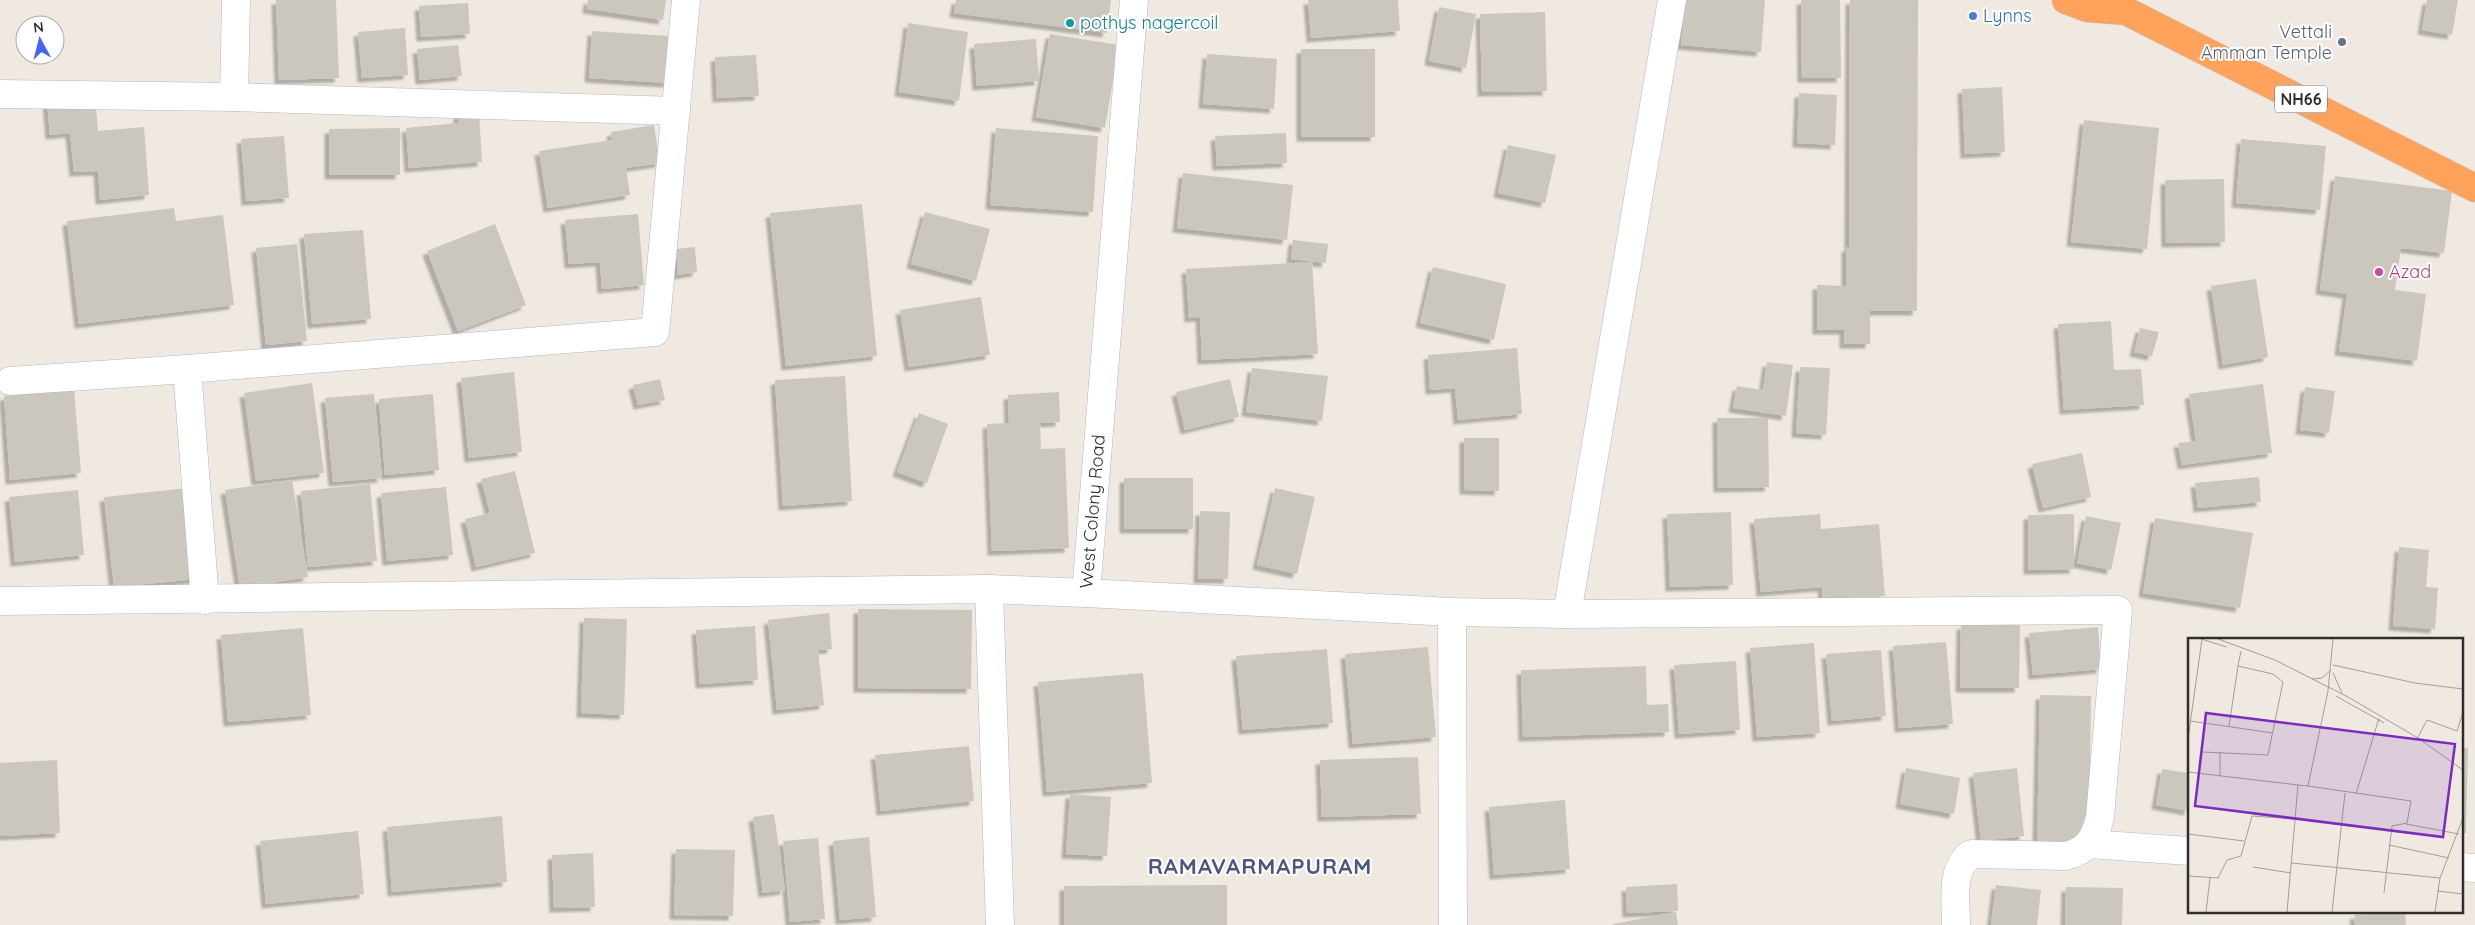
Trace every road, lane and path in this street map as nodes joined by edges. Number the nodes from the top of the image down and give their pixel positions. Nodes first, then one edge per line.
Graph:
1 (236, 0) edge
2 (686, 0) edge
3 (1134, 0) edge
4 (1672, 0) edge
5 (2082, 3) edge
6 (2121, 5) edge
7 (0, 94) edge
8 (234, 97) junction
9 (676, 111) junction
10 (2475, 188) edge
11 (187, 369) junction
12 (10, 381) dead end
13 (989, 590) junction
14 (1086, 593) junction
15 (205, 600) junction
16 (0, 601) edge
17 (1452, 612) junction
18 (1567, 614) junction
19 (2089, 844) junction
20 (2188, 850) edge
21 (2462, 867) edge
22 (2475, 868) edge
23 (1000, 925) edge
24 (1453, 925) edge
25 (1956, 925) edge

1 - 8 street
2 - 9 street
3 - 14 street, West Colony Road
4 - 18 street
5 - 6 highway, NH66
6 - 10 highway, NH66
7 - 8 street
8 - 9 street
9 - 11 street
11 - 12 street
11 - 15 street
13 - 14 street, West Colony Road
13 - 15 street, West Colony Road
13 - 23 street
14 - 17 street
15 - 16 street, West Colony Road
17 - 18 street
17 - 24 street
18 - 19 street
19 - 20 street
19 - 25 street
21 - 22 street

